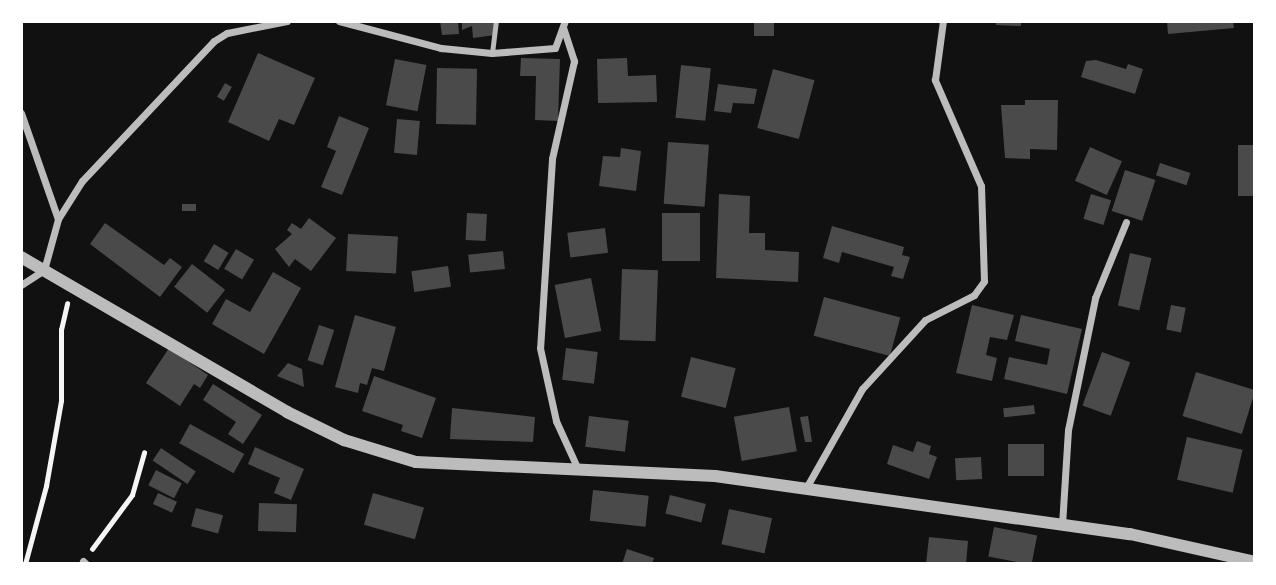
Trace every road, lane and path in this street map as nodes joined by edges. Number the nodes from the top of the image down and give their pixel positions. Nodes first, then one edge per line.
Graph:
1 (287, 21) edge
2 (339, 21) edge
3 (496, 21) edge
4 (943, 21) edge
5 (564, 24) edge
6 (492, 53) junction
7 (21, 113) edge
8 (58, 219) junction
9 (1126, 222) dead end
10 (21, 257) edge
11 (44, 270) junction
12 (21, 285) edge
13 (71, 289) junction
14 (144, 453) dead end
15 (577, 467) junction
16 (806, 488) junction
17 (1062, 525) junction
18 (1255, 562) edge
19 (85, 563) edge
20 (25, 564) edge

1 - 8 street
2 - 6 street
3 - 6 lane
4 - 16 street
5 - 6 street
5 - 15 street
7 - 8 street
8 - 11 street
9 - 17 street
10 - 11 street
11 - 12 street
11 - 13 street
13 - 15 street
13 - 20 path
14 - 19 path
15 - 16 street
16 - 17 street
17 - 18 street

